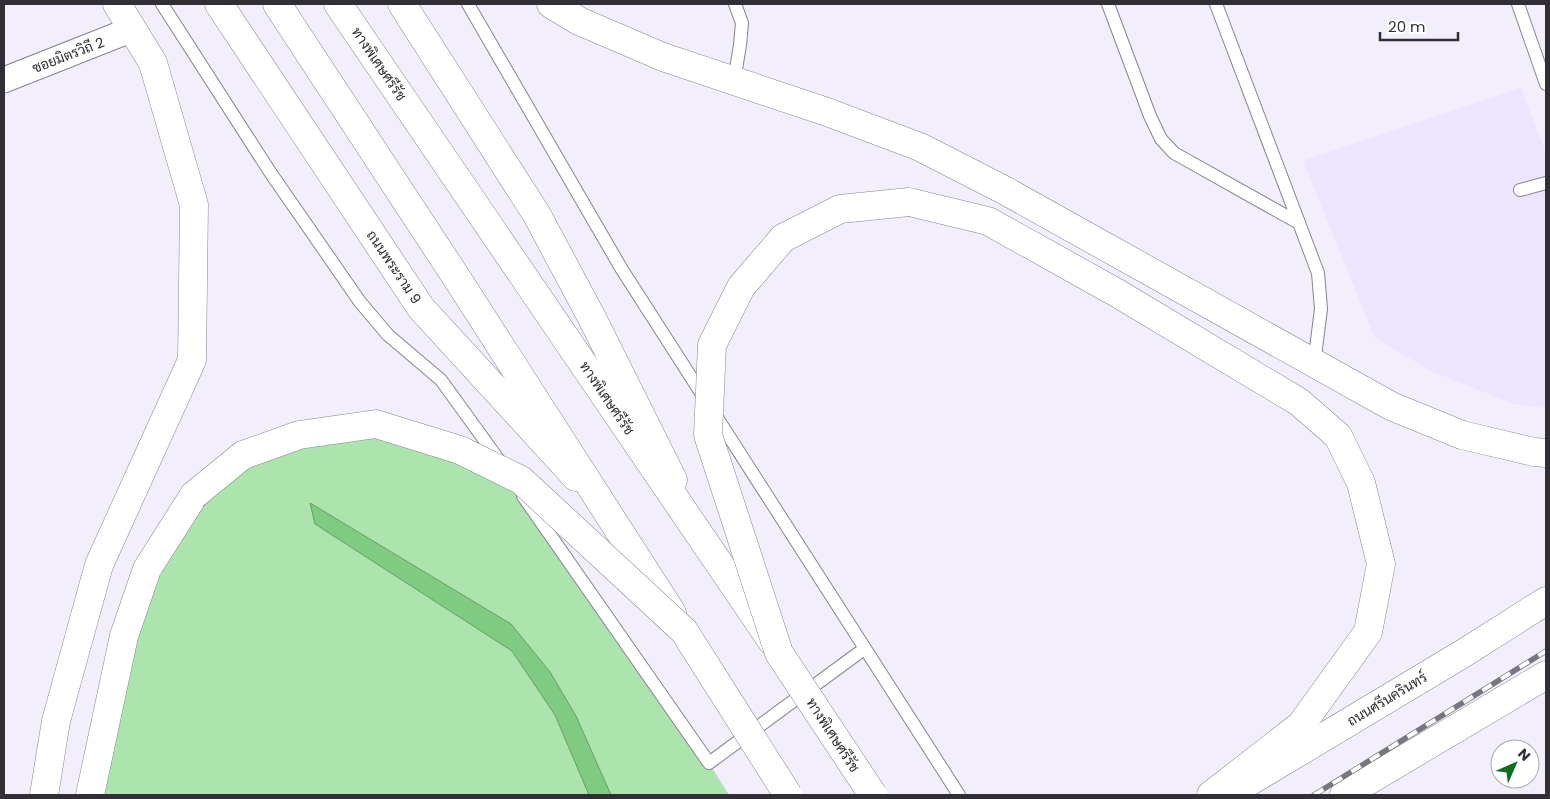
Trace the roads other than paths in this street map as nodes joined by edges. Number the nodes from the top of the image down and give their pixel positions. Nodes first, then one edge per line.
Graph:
1 (117, 4) edge
2 (162, 4) edge
3 (219, 4) edge
4 (277, 4) edge
5 (338, 4) edge
6 (402, 4) edge
7 (468, 4) edge
8 (551, 4) edge
9 (735, 4) edge
10 (1108, 4) edge
11 (1216, 4) edge
12 (1518, 4) edge
13 (133, 30) junction
14 (4, 80) edge
15 (734, 81) junction
16 (1546, 84) edge
17 (1546, 183) edge
18 (1520, 190) dead end
19 (1298, 223) junction
20 (1314, 364) junction
21 (1546, 453) edge
22 (601, 504) junction
23 (698, 532) junction
24 (1546, 601) edge
25 (684, 631) junction
26 (864, 649) junction
27 (779, 653) junction
28 (1546, 675) edge
29 (44, 795) edge
30 (90, 795) edge
31 (788, 795) edge
32 (873, 795) edge
33 (958, 795) edge
34 (1210, 795) edge
35 (1226, 795) edge
36 (1344, 795) edge

1 - 13 main road
2 - 26 lane
3 - 22 main road, ถนนพระราม 9
4 - 22 main road
5 - 23 main road, ทางพิเศษศรีรัช
6 - 23 main road
7 - 26 lane
8 - 15 main road
9 - 15 lane
10 - 19 lane
11 - 19 lane
12 - 16 lane
13 - 14 street, ซอยมิตรวิถี 2
13 - 29 main road
15 - 20 main road
17 - 18 lane
19 - 20 lane
20 - 21 main road
22 - 25 main road, bridge
23 - 27 main road, ทางพิเศษศรีรัช, bridge
24 - 35 main road, ถนนศรีนครินทร์
25 - 30 main road, bridge
25 - 31 main road, bridge
26 - 33 lane
27 - 32 main road, ทางพิเศษศรีรัช, bridge
27 - 34 main road, bridge
28 - 36 main road

